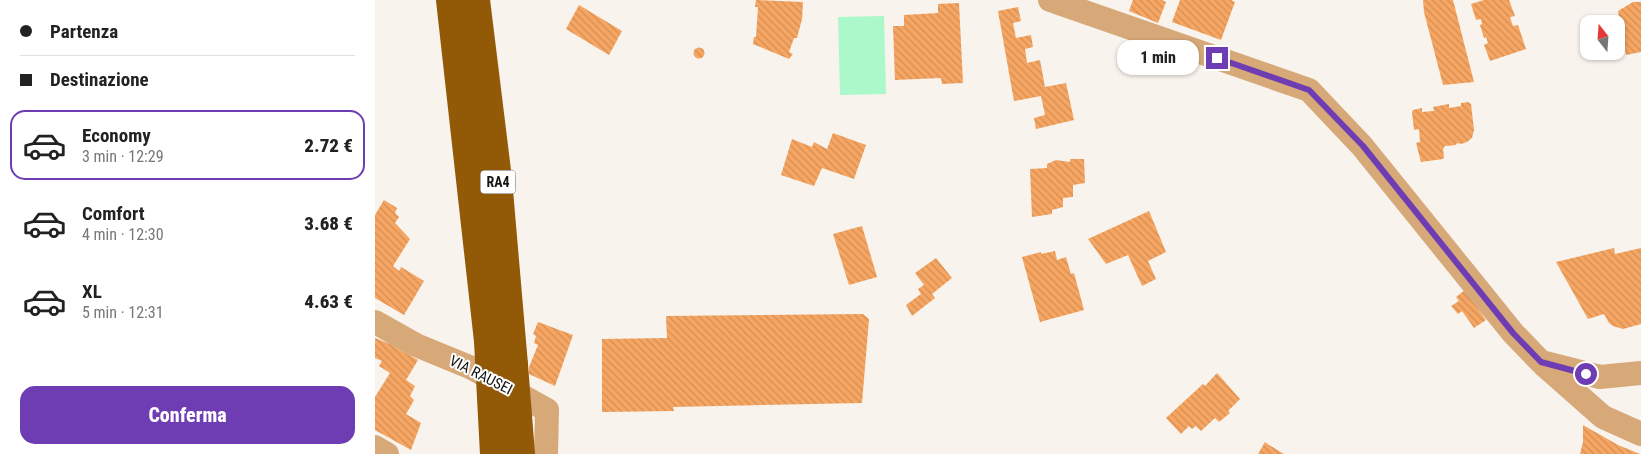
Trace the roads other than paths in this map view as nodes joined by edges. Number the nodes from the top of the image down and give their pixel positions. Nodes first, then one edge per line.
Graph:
1 (450, 0) edge
2 (476, 0) edge
3 (1050, 0) edge
4 (375, 322) edge
5 (1541, 362) junction
6 (1641, 373) edge
7 (1641, 434) edge
8 (375, 447) edge
9 (387, 454) edge
10 (494, 454) edge
11 (521, 454) edge
12 (546, 454) edge

1 - 10 highway, RA4, bridge
2 - 11 highway, RA4, bridge
3 - 5 street
4 - 12 street, VIA RAUSEI
5 - 6 street
5 - 7 street
8 - 9 street

